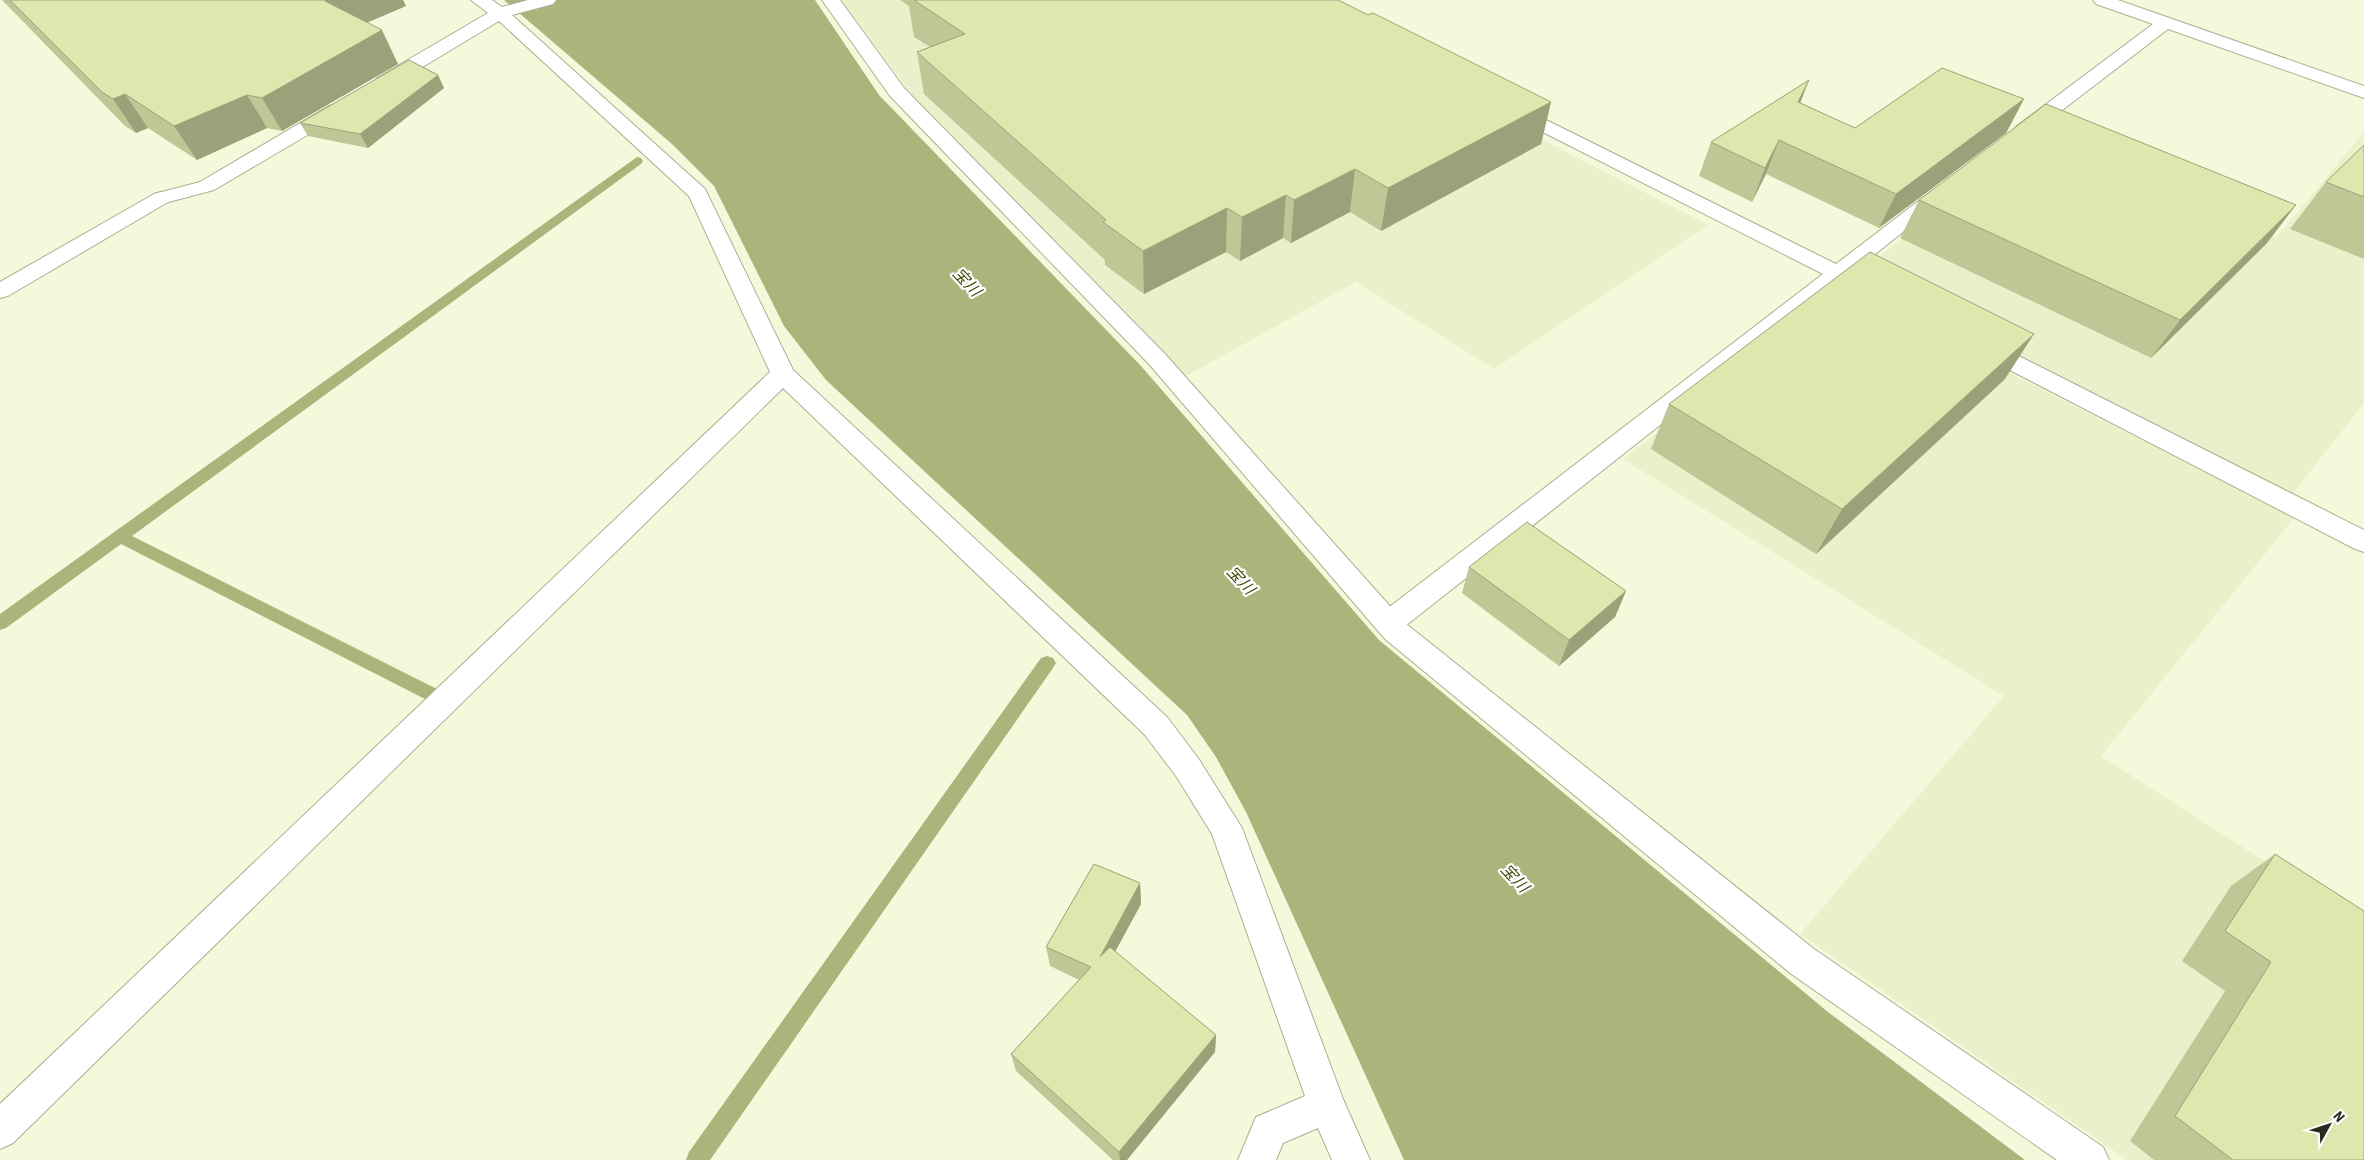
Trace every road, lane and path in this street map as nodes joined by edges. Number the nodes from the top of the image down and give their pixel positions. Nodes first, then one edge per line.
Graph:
1 (547, 0) edge
2 (831, 0) edge
3 (2102, 0) edge
4 (490, 6) edge
5 (2166, 22) junction
6 (366, 92) edge
7 (2364, 92) edge
8 (1493, 100) edge
9 (350, 102) edge
10 (2009, 142) edge
11 (1954, 183) edge
12 (1837, 273) junction
13 (0, 291) edge
14 (1890, 300) edge
15 (1969, 340) edge
16 (783, 374) junction
17 (2364, 542) edge
18 (1389, 624) junction
19 (1328, 1105) junction
20 (0, 1130) edge
21 (1256, 1160) edge
22 (1351, 1160) edge
23 (2090, 1160) edge

1 - 4 street
2 - 18 street
3 - 5 street
4 - 6 street
4 - 16 street
5 - 7 street
5 - 10 street
8 - 12 street
9 - 13 street
11 - 12 street
12 - 14 street
12 - 18 street
15 - 17 street
16 - 19 street
16 - 20 street
18 - 23 street
19 - 21 street
19 - 22 street

